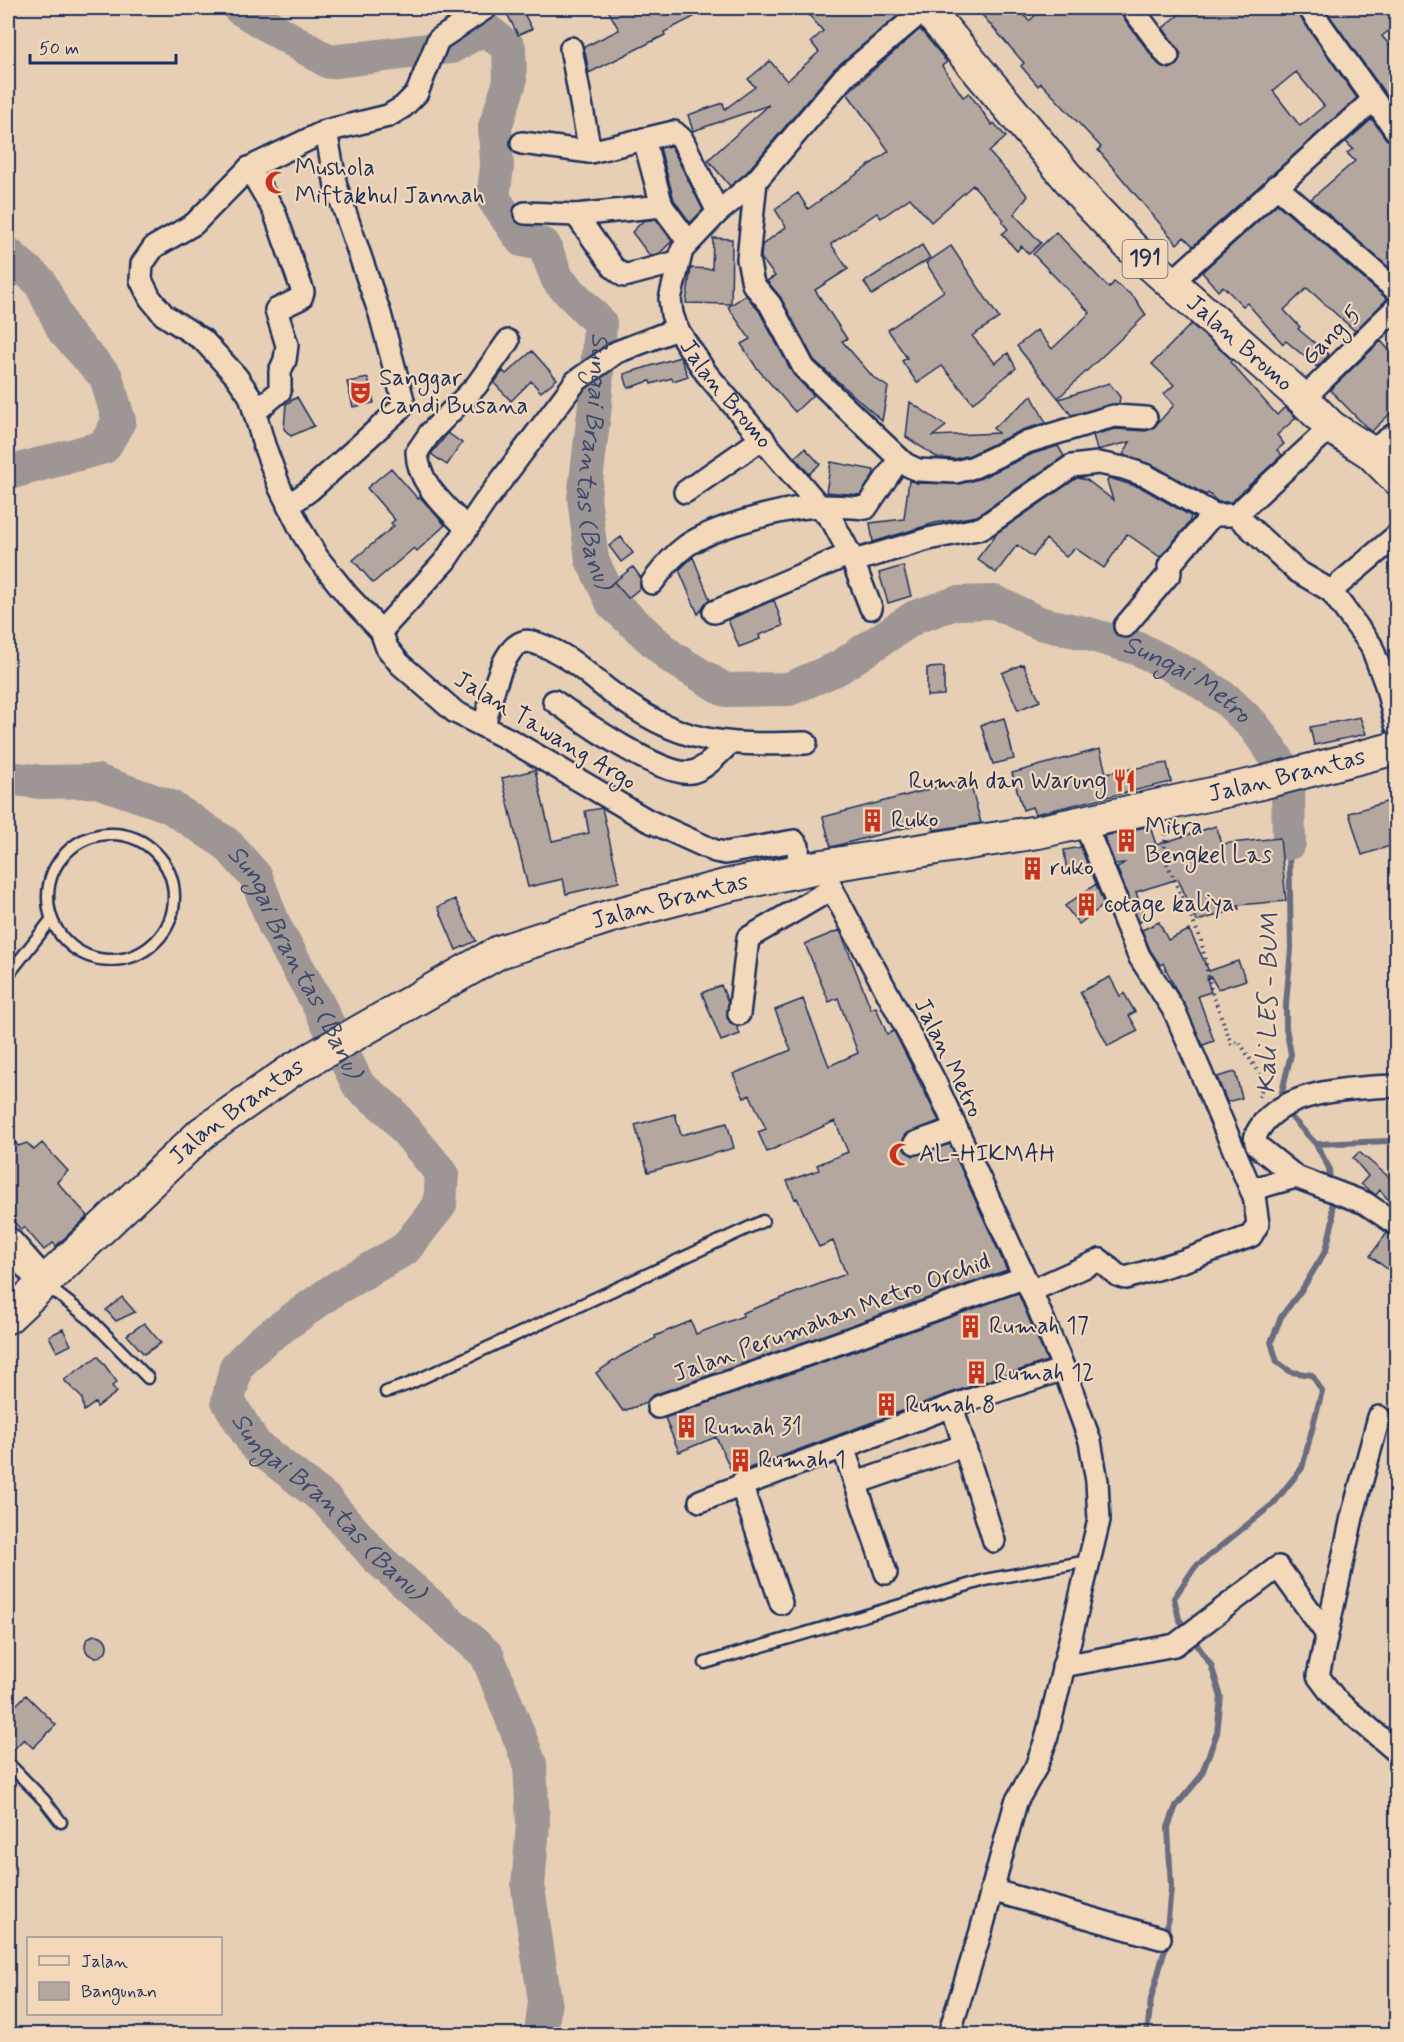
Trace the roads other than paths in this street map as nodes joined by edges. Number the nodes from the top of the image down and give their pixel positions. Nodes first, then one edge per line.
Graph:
1 (486, 8) edge
2 (926, 8) edge
3 (1132, 8) edge
4 (1309, 8) edge
5 (571, 48) dead end
6 (1168, 56) dead end
7 (1373, 100) junction
8 (326, 131) junction
9 (1396, 131) edge
10 (644, 139) junction
11 (522, 143) dead end
12 (590, 152) junction
13 (249, 168) junction
14 (756, 180) junction
15 (1276, 186) junction
16 (662, 206) junction
17 (718, 212) junction
18 (525, 213) dead end
19 (576, 215) junction
20 (688, 241) junction
21 (677, 262) junction
22 (1172, 282) junction
23 (1396, 290) edge
24 (1396, 308) edge
25 (677, 329) junction
26 (508, 341) dead end
27 (1304, 399) junction
28 (255, 412) junction
29 (1146, 418) dead end
30 (1331, 427) junction
31 (1396, 433) edge
32 (763, 438) junction
33 (1370, 452) junction
34 (898, 461) junction
35 (1396, 478) edge
36 (685, 492) dead end
37 (288, 506) junction
38 (822, 506) junction
39 (1215, 515) junction
40 (1236, 515) junction
41 (467, 529) junction
42 (1396, 536) edge
43 (852, 557) junction
44 (652, 583) dead end
45 (1331, 591) junction
46 (870, 608) dead end
47 (714, 612) dead end
48 (1125, 626) dead end
49 (381, 631) junction
50 (554, 701) dead end
51 (1396, 725) edge
52 (484, 726) junction
53 (806, 743) dead end
54 (729, 744) junction
55 (1396, 748) edge
56 (1084, 822) junction
57 (818, 875) junction
58 (51, 920) junction
59 (8, 975) edge
60 (739, 1014) dead end
61 (1396, 1086) edge
62 (956, 1129) junction
63 (915, 1143) dead end
64 (1296, 1177) junction
65 (1252, 1192) junction
66 (763, 1221) dead end
67 (1396, 1224) edge
68 (8, 1242) edge
69 (44, 1283) junction
70 (1027, 1284) junction
71 (8, 1317) edge
72 (1064, 1369) junction
73 (148, 1378) dead end
74 (386, 1392) dead end
75 (952, 1406) junction
76 (658, 1407) dead end
77 (1379, 1418) dead end
78 (963, 1446) junction
79 (843, 1447) junction
80 (856, 1483) junction
81 (741, 1484) junction
82 (700, 1501) dead end
83 (994, 1541) dead end
84 (1088, 1561) junction
85 (886, 1573) dead end
86 (781, 1603) dead end
87 (1326, 1633) junction
88 (705, 1663) dead end
89 (1063, 1666) junction
90 (1396, 1751) edge
91 (8, 1763) edge
92 (61, 1822) dead end
93 (991, 1890) junction
94 (1160, 1938) dead end
95 (949, 2034) edge

1 - 8 street, Jalan Tawang Argo
2 - 14 street
2 - 22 main road, Jalan Bromo / 191
3 - 6 street
4 - 7 street
5 - 12 street
7 - 9 street
7 - 15 street
8 - 13 street, Jalan Tawang Argo
8 - 37 street
10 - 12 street
10 - 16 street
10 - 17 street
11 - 12 street
13 - 28 street
13 - 28 street, Jalan Tawang Argo
14 - 17 street
14 - 34 street
15 - 22 street
15 - 23 street
16 - 19 street
16 - 20 street
17 - 20 street
18 - 19 street
19 - 21 street
20 - 21 street
21 - 25 street
22 - 27 main road, Jalan Bromo / 191
24 - 27 street, Gang 5
25 - 32 street, Jalan Bromo
25 - 41 street, Jalan Bromo
26 - 41 street
27 - 30 main road, Jalan Bromo / 191
28 - 37 street, Jalan Tawang Argo
29 - 34 street
30 - 33 main road, Jalan Bromo / 191
30 - 40 street
31 - 33 street
32 - 36 street
32 - 38 street, Jalan Bromo
33 - 35 main road, Jalan Bromo / 191
34 - 38 street
37 - 49 street, Jalan Tawang Argo
38 - 43 street, Jalan Bromo
38 - 44 street
39 - 40 street
39 - 43 street
39 - 48 street
40 - 45 street
41 - 49 street, Jalan Bromo
42 - 45 street
43 - 46 street, Jalan Bromo
43 - 47 street
45 - 51 street
49 - 52 street, Jalan Tawang Argo
50 - 54 street
52 - 54 street
52 - 57 street, Jalan Tawang Argo
53 - 54 street
55 - 56 main road, Jalan Brantas
56 - 57 main road, Jalan Brantas
56 - 65 street
57 - 60 street
57 - 62 street, Jalan Metro
57 - 69 main road, Jalan Brantas
58 - 58 lane
58 - 59 lane
61 - 64 street
62 - 63 street
62 - 70 street, Jalan Metro
64 - 65 street
64 - 67 street
65 - 70 street, Jalan Perumahan Metro Orchid
66 - 74 lane
68 - 69 main road
69 - 71 main road, Jalan Brantas
69 - 73 lane
70 - 72 street, Jalan Metro
70 - 76 street, Jalan Perumahan Metro Orchid
72 - 75 street
72 - 84 street, Jalan Metro
75 - 78 street
75 - 79 street
77 - 87 street
78 - 80 street
78 - 83 street
79 - 80 street
79 - 81 street
80 - 85 street
81 - 82 street
81 - 86 street
84 - 88 lane
84 - 89 street, Jalan Metro
87 - 89 street
87 - 90 street
89 - 93 street, Jalan Metro
91 - 92 lane
93 - 94 street
93 - 95 street, Jalan Metro

